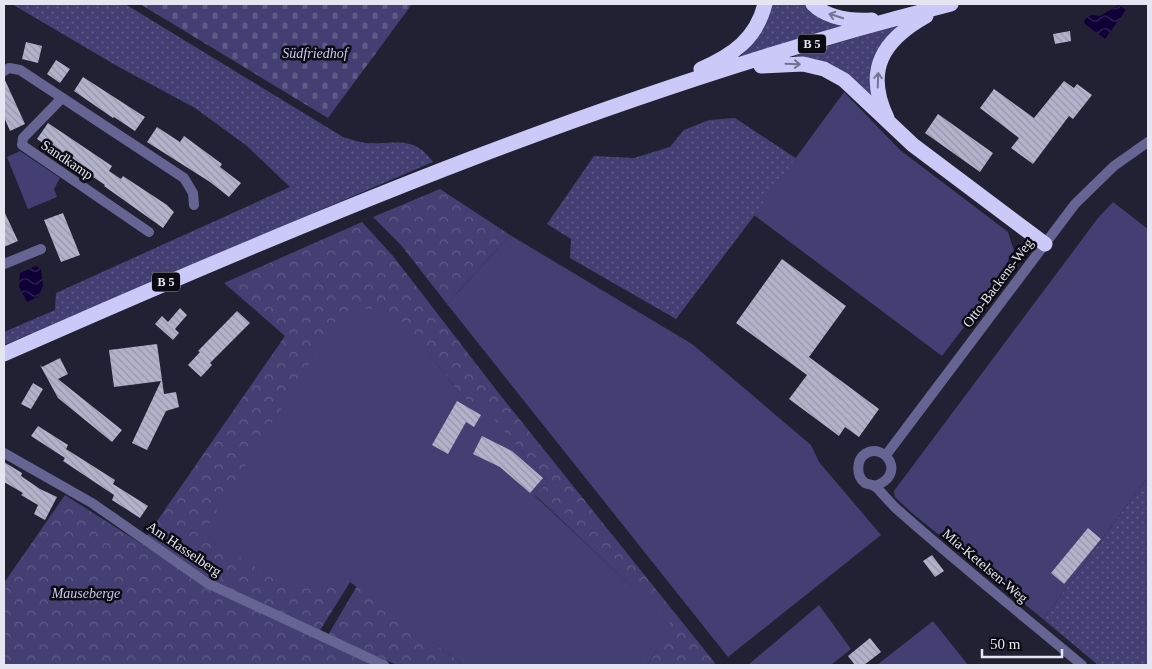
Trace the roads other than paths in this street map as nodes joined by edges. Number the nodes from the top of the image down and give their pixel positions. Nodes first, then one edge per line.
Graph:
1 (765, 4) edge
2 (813, 4) edge
3 (948, 4) edge
4 (896, 18) junction
5 (727, 69) junction
6 (4, 71) edge
7 (646, 95) junction
8 (62, 98) junction
9 (891, 126) junction
10 (1148, 142) edge
11 (194, 205) dead end
12 (149, 232) dead end
13 (1045, 244) junction
14 (41, 249) dead end
15 (4, 264) edge
16 (4, 354) edge
17 (4, 454) edge
18 (886, 455) junction
19 (874, 486) junction
20 (384, 665) edge
21 (1082, 665) edge

1 - 7 highway
4 -> 2 highway
3 - 4 highway, B 5
9 -> 3 highway
4 - 5 highway, B 5
5 - 7 highway, B 5
5 -> 9 highway
6 - 8 street
7 - 16 highway, B 5
8 - 11 street
8 - 12 street, Sandkamp
9 - 13 highway
10 - 13 street, Otto-Backens-Weg
13 - 18 street, Otto-Backens-Weg
14 - 15 street
17 - 20 street, Am Hasselberg
18 - 19 street
18 - 19 street, Mia-Ketelsen-Weg
19 - 21 street, Mia-Ketelsen-Weg

